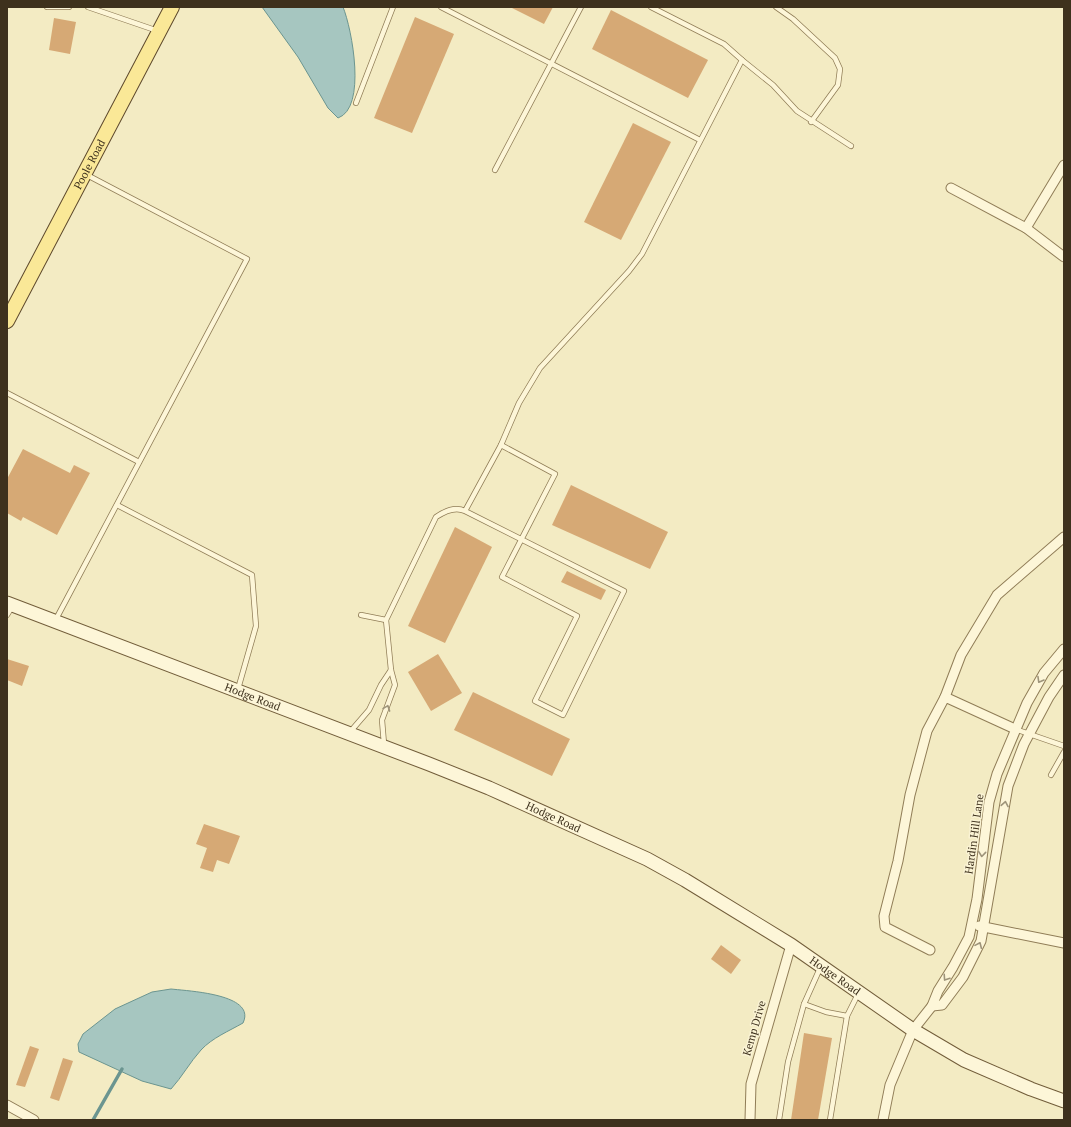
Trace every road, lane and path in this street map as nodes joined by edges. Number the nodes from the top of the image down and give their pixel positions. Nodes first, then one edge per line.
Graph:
1 (47, 7) edge
2 (69, 7) edge
3 (88, 7) edge
4 (172, 7) edge
5 (393, 7) edge
6 (441, 7) edge
7 (581, 7) edge
8 (651, 7) edge
9 (776, 7) edge
10 (159, 32) junction
11 (742, 60) junction
12 (552, 64) junction
13 (356, 103) dead end
14 (811, 122) junction
15 (700, 140) junction
16 (850, 146) dead end
17 (1064, 165) edge
18 (495, 170) dead end
19 (86, 174) junction
20 (951, 188) dead end
21 (1026, 228) junction
22 (1064, 257) edge
23 (7, 321) edge
24 (7, 393) edge
25 (501, 445) junction
26 (139, 462) junction
27 (117, 505) junction
28 (465, 511) junction
29 (1064, 537) edge
30 (522, 539) junction
31 (9, 608) edge
32 (361, 616) dead end
33 (386, 620) junction
34 (55, 621) junction
35 (1064, 649) edge
36 (390, 670) junction
37 (1064, 675) edge
38 (238, 691) junction
39 (945, 697) junction
40 (1015, 729) junction
41 (350, 733) junction
42 (1030, 733) junction
43 (384, 746) junction
44 (1064, 746) edge
45 (1064, 752) edge
46 (1052, 775) dead end
47 (972, 924) junction
48 (985, 927) junction
49 (1064, 943) edge
50 (791, 945) junction
51 (930, 950) dead end
52 (821, 966) junction
53 (858, 992) junction
54 (804, 1004) junction
55 (932, 1006) junction
56 (847, 1016) junction
57 (913, 1030) junction
58 (1064, 1101) edge
59 (7, 1105) edge
60 (34, 1120) edge
61 (750, 1120) edge
62 (779, 1120) edge
63 (830, 1120) edge
64 (883, 1120) edge

1 - 2 lane
3 - 10 lane
4 - 10 main road, Poole Road
5 - 13 lane
6 - 12 lane
7 - 12 lane
8 - 11 lane
9 - 14 lane
10 - 19 main road, Poole Road
11 - 14 lane
11 - 15 lane
12 - 15 lane
12 - 18 lane
14 - 16 lane
15 - 25 lane
17 - 21 street
19 - 23 main road, Poole Road
19 - 26 lane
20 - 21 street
21 - 22 street
24 - 26 lane
25 - 28 lane
25 - 30 lane
26 - 27 lane
27 - 34 lane
27 - 38 lane
28 - 30 lane
28 - 33 lane
29 - 39 street
30 - 30 lane
31 - 34 main road, Hodge Road
32 - 33 lane
33 - 36 lane
34 - 38 main road, Hodge Road
35 -> 40 street, Hardin Hill Lane
36 - 41 lane
43 -> 36 lane
37 - 42 street, Hardin Hill Lane
38 - 41 main road, Hodge Road
39 - 40 street
39 - 51 street
40 - 42 lane
40 -> 47 street, Hardin Hill Lane
41 - 43 main road, Hodge Road
42 - 44 lane
48 -> 42 street, Hardin Hill Lane
43 - 50 main road, Hodge Road
45 - 46 lane
47 - 48 street
47 -> 55 street, Hardin Hill Lane
48 - 49 street
55 -> 48 street, Hardin Hill Lane
50 - 52 main road, Hodge Road
50 - 61 street, Kemp Drive
52 - 53 main road, Hodge Road
52 - 54 lane
53 - 56 lane
53 - 57 main road, Hodge Road
54 - 56 lane
54 - 62 lane
55 - 57 street, Hardin Hill Lane
56 - 63 lane
57 - 58 main road, Hodge Road
57 - 64 street, Hardin Hill Lane
59 - 60 street

